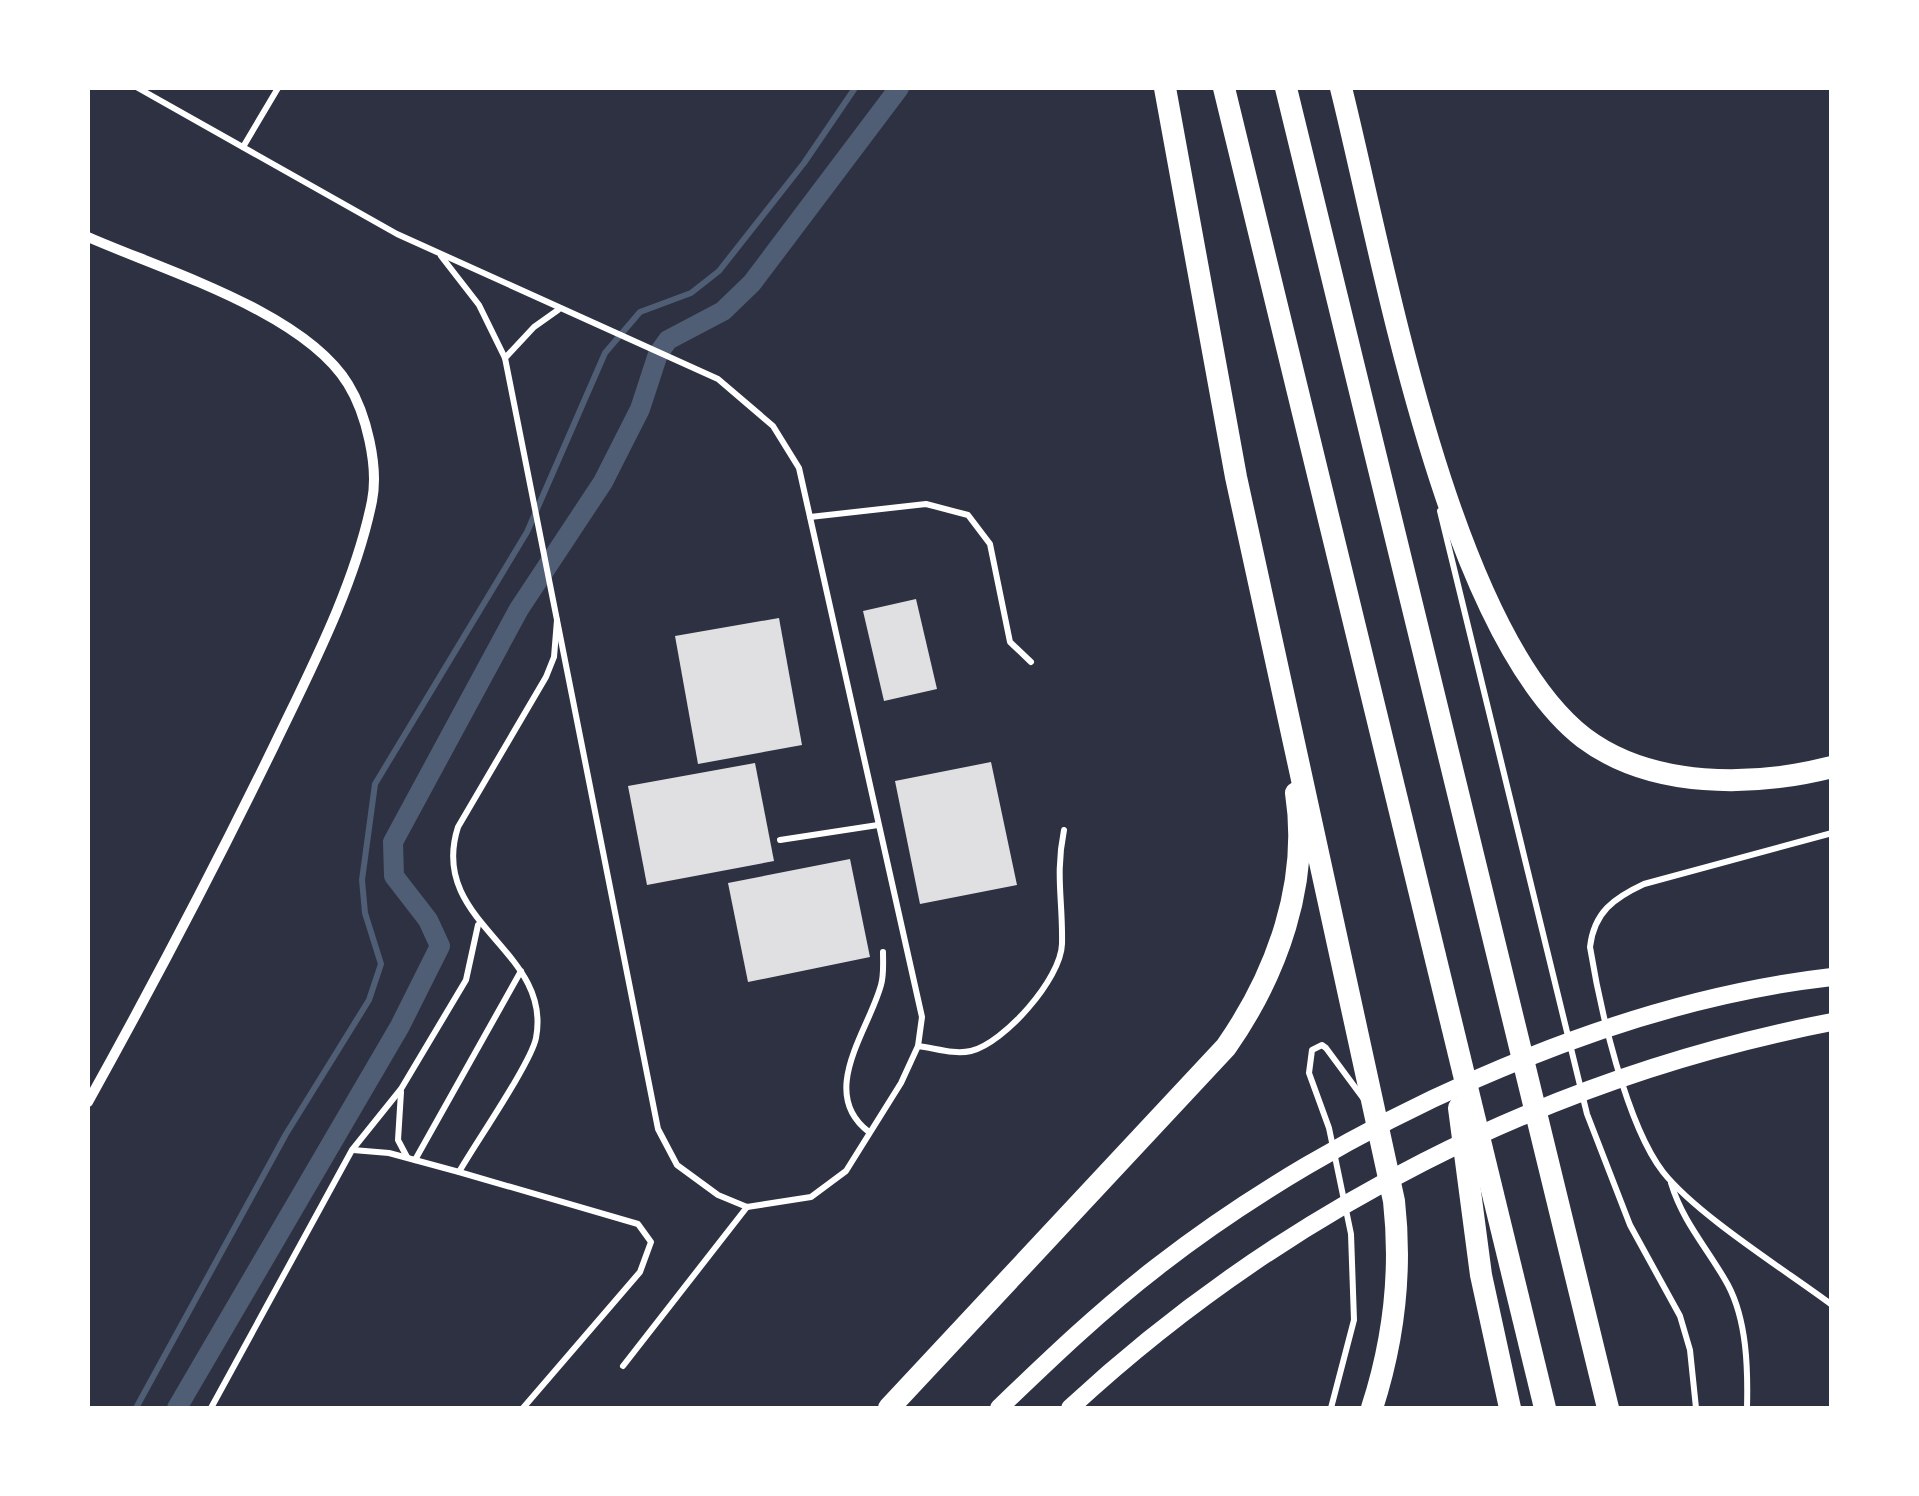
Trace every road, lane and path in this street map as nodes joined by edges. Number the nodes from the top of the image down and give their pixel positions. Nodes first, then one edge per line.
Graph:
1 (138, 88) edge
2 (278, 88) edge
3 (1165, 88) edge
4 (1224, 88) edge
5 (1286, 88) edge
6 (1341, 88) edge
7 (243, 147) junction
8 (88, 236) edge
9 (438, 251) junction
10 (560, 310) junction
11 (505, 358) junction
12 (1416, 394) junction
13 (810, 517) junction
14 (557, 620) junction
15 (1030, 662) dead end
16 (1277, 671) junction
17 (1832, 768) edge
18 (878, 824) junction
19 (1064, 830) dead end
20 (1832, 833) edge
21 (780, 840) dead end
22 (478, 923) junction
23 (884, 952) dead end
24 (1832, 963) edge
25 (522, 970) junction
26 (1832, 977) edge
27 (1768, 984) junction
28 (1832, 1024) edge
29 (1451, 1025) junction
30 (918, 1046) junction
31 (402, 1088) junction
32 (88, 1102) edge
33 (1378, 1119) junction
34 (869, 1132) junction
35 (352, 1150) junction
36 (411, 1159) junction
37 (459, 1172) junction
38 (1670, 1179) junction
39 (747, 1208) junction
40 (1832, 1305) edge
41 (623, 1366) dead end
42 (211, 1408) edge
43 (523, 1408) edge
44 (890, 1408) edge
45 (1000, 1408) edge
46 (1070, 1408) edge
47 (1331, 1408) edge
48 (1372, 1408) edge
49 (1510, 1408) edge
50 (1545, 1408) edge
51 (1608, 1408) edge
52 (1696, 1408) edge
53 (1748, 1408) edge

1 - 7 lane
2 - 7 lane
3 - 16 highway
4 - 29 highway
5 - 51 highway
6 - 12 highway
7 - 9 lane
8 - 32 street
9 - 10 lane
9 - 11 lane
10 - 11 lane
10 - 13 lane
11 - 14 lane
12 - 17 highway
12 - 52 lane
13 - 15 lane
13 - 18 lane
14 - 22 lane
14 - 39 lane
16 - 33 highway
16 - 44 highway
18 - 21 lane
18 - 30 lane
19 - 30 lane
20 - 38 lane
22 - 25 lane
22 - 31 lane
23 - 34 lane
24 - 27 main road
25 - 36 lane
25 - 37 lane
26 - 27 main road
27 - 45 main road
28 - 46 main road
29 - 49 highway
29 - 50 highway
30 - 34 lane
31 - 35 lane
31 - 36 lane
33 - 47 lane
33 - 48 highway
34 - 39 lane
35 - 36 lane
35 - 42 lane
36 - 37 lane
37 - 43 lane
38 - 40 lane
38 - 53 lane
39 - 41 lane

